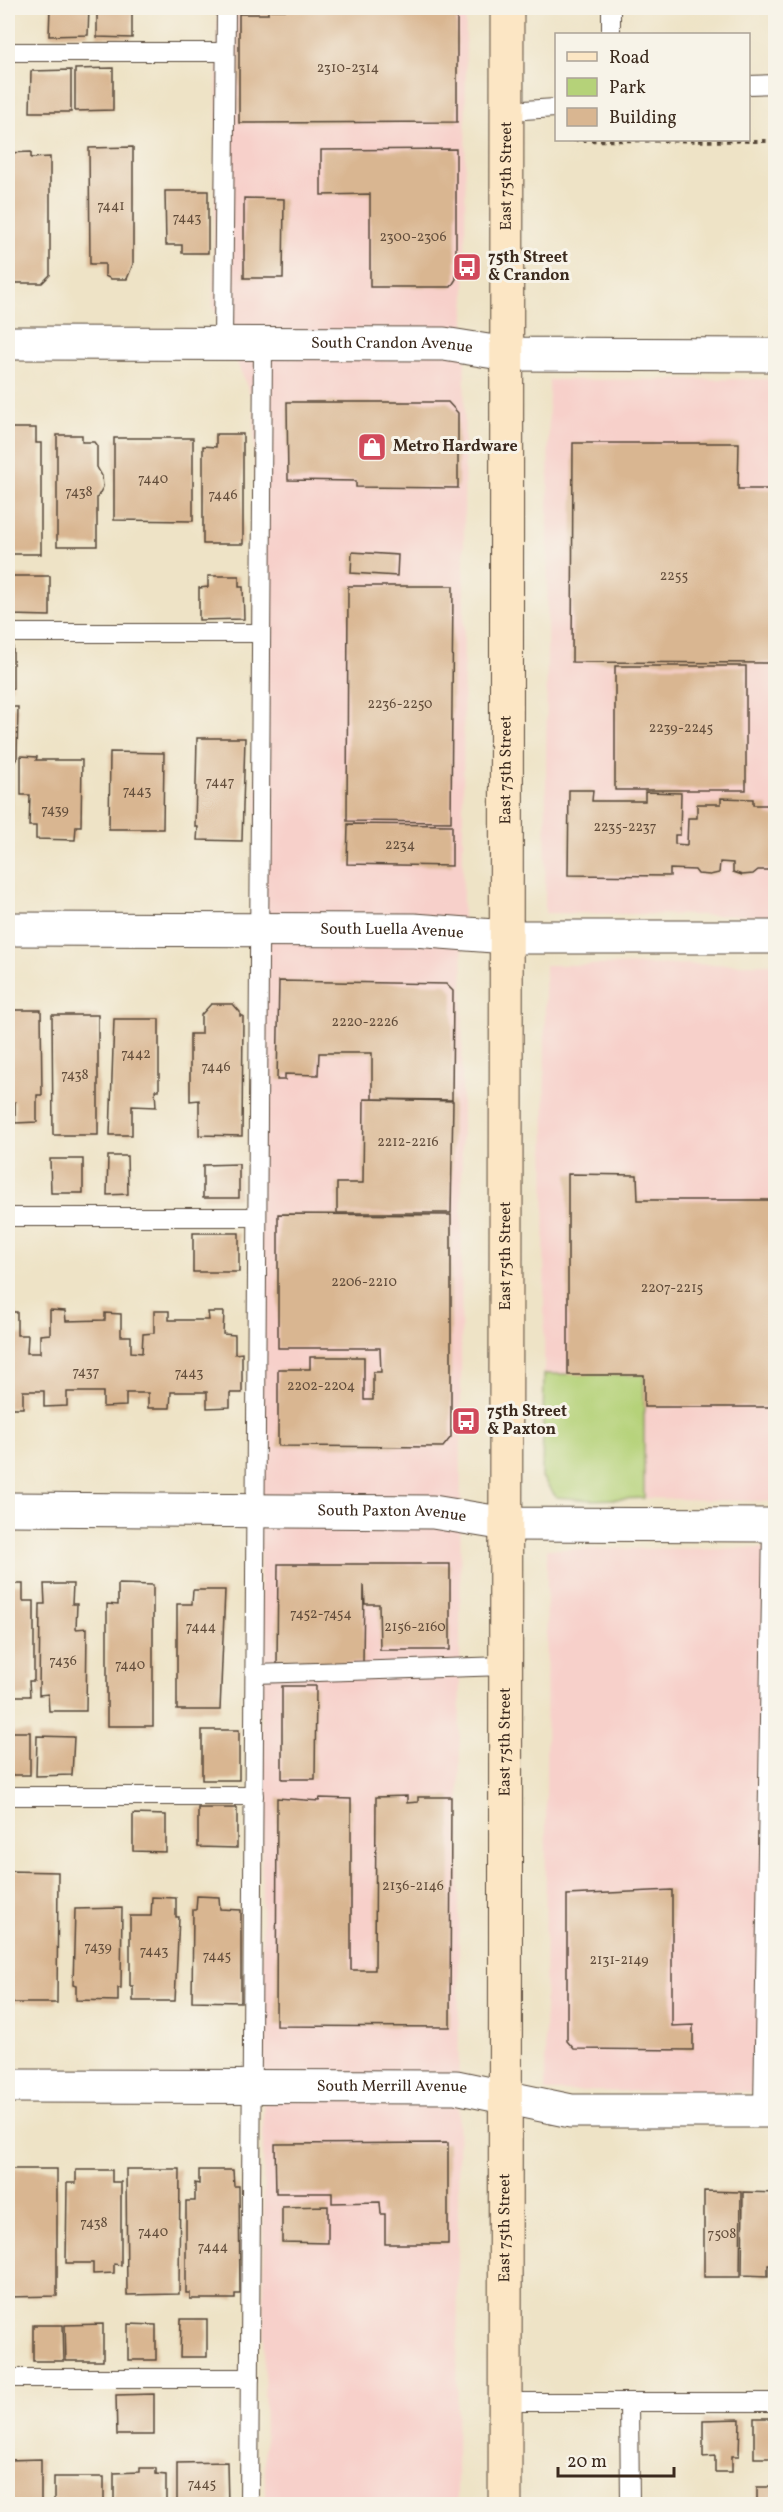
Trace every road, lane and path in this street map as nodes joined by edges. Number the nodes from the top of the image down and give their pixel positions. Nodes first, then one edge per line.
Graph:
1 (226, 8) edge
2 (507, 8) edge
3 (611, 8) edge
4 (611, 33) edge
5 (8, 52) edge
6 (225, 52) junction
7 (776, 84) edge
8 (750, 85) edge
9 (555, 108) edge
10 (507, 111) junction
11 (750, 141) edge
12 (772, 141) dead end
13 (8, 343) edge
14 (223, 343) junction
15 (263, 344) junction
16 (507, 354) junction
17 (776, 355) edge
18 (8, 633) edge
19 (261, 633) junction
20 (8, 929) edge
21 (259, 930) junction
22 (507, 937) junction
23 (776, 937) edge
24 (8, 1216) edge
25 (257, 1217) junction
26 (8, 1509) edge
27 (255, 1509) junction
28 (506, 1524) junction
29 (774, 1525) edge
30 (505, 1666) junction
31 (255, 1674) junction
32 (8, 1796) edge
33 (254, 1796) junction
34 (772, 1821) edge
35 (8, 2086) edge
36 (252, 2087) junction
37 (505, 2098) junction
38 (769, 2110) edge
39 (8, 2378) edge
40 (250, 2378) junction
41 (505, 2402) junction
42 (629, 2402) junction
43 (776, 2402) edge
44 (249, 2505) edge
45 (505, 2505) edge
46 (630, 2505) edge

1 - 6 lane
2 - 10 main road, East 75th Street
3 - 4 lane
5 - 6 lane
6 - 14 lane
7 - 8 lane
9 - 10 lane
10 - 16 main road, East 75th Street
11 - 12 path
13 - 14 street, South Crandon Avenue
14 - 15 street, South Crandon Avenue
15 - 16 street, South Crandon Avenue
15 - 19 lane
16 - 17 street, South Crandon Avenue
16 - 22 main road, East 75th Street
18 - 19 lane
19 - 21 lane
20 - 21 street, South Luella Avenue
21 - 22 street, South Luella Avenue
21 - 25 lane
22 - 23 street, South Luella Avenue
22 - 28 main road, East 75th Street
24 - 25 lane
25 - 27 lane
26 - 27 street, South Paxton Avenue
27 - 28 street, South Paxton Avenue
27 - 31 lane
28 - 29 street, South Paxton Avenue
28 - 30 main road, East 75th Street
29 - 34 lane
30 - 31 lane
30 - 37 main road, East 75th Street
31 - 33 lane
32 - 33 lane
33 - 36 lane
34 - 38 lane
35 - 36 street, South Merrill Avenue
36 - 37 street, South Merrill Avenue
36 - 40 lane
37 - 38 street, South Merrill Avenue
37 - 41 main road, East 75th Street
39 - 40 lane
40 - 44 lane
41 - 42 lane
41 - 45 main road, East 75th Street
42 - 43 lane
42 - 46 lane

